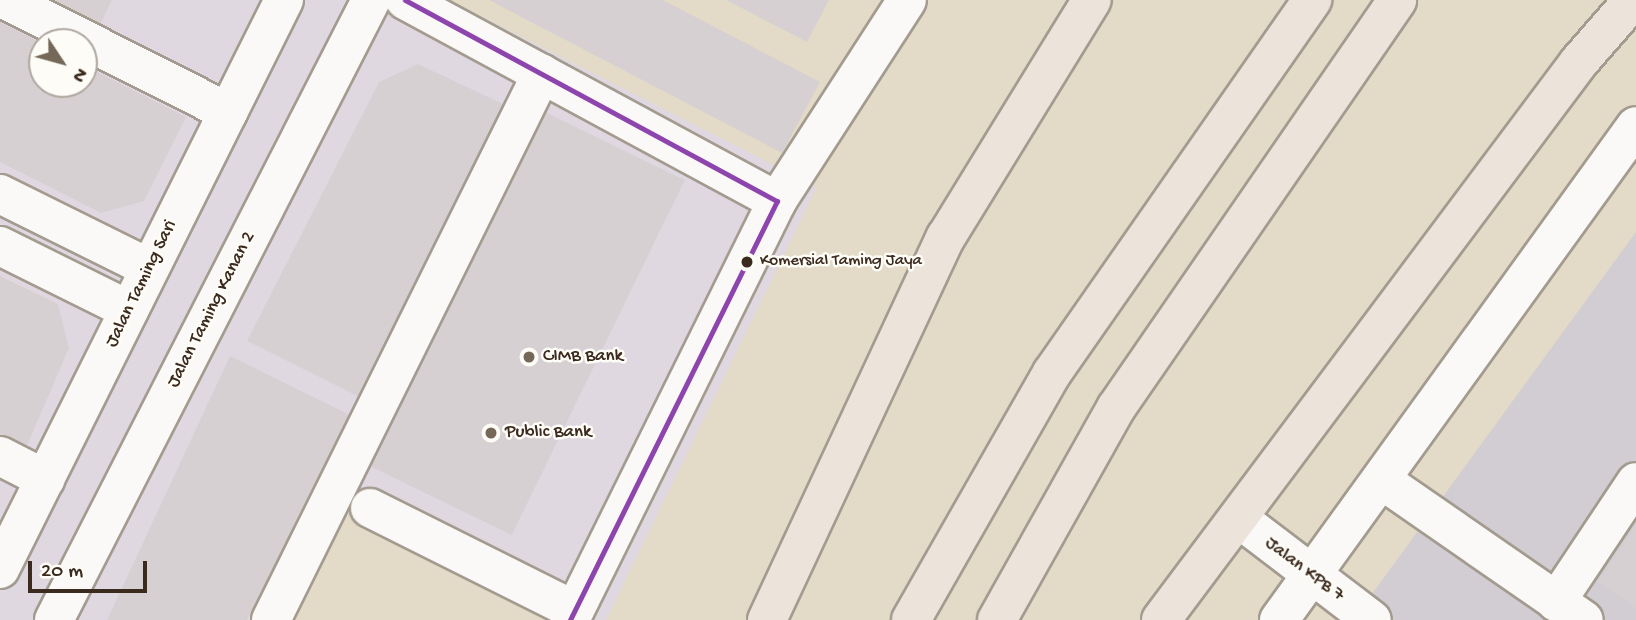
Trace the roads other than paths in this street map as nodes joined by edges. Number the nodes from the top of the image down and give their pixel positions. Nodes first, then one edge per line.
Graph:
1 (6, 0) edge
2 (284, 0) edge
3 (371, 0) edge
4 (405, 0) edge
5 (907, 0) edge
6 (1091, 0) edge
7 (1312, 0) edge
8 (1397, 0) edge
9 (1616, 0) edge
10 (1633, 0) edge
11 (1578, 62) junction
12 (542, 73) junction
13 (228, 112) junction
14 (1636, 126) edge
15 (0, 194) edge
16 (777, 201) junction
17 (0, 246) edge
18 (149, 268) junction
19 (129, 310) junction
20 (0, 456) edge
21 (45, 479) junction
22 (1383, 481) junction
23 (1636, 482) edge
24 (370, 508) dead end
25 (1238, 518) junction
26 (0, 569) edge
27 (1311, 576) junction
28 (1570, 611) edge
29 (572, 615) edge
30 (54, 620) edge
31 (271, 620) edge
32 (767, 620) edge
33 (911, 620) edge
34 (997, 620) edge
35 (1161, 620) edge
36 (1279, 620) edge
37 (1372, 620) edge

1 - 13 street
2 - 13 street, Jalan Taming Sari
3 - 30 street, Jalan Taming Kanan 2
4 - 12 street
5 - 16 street
6 - 32 highway
7 - 33 highway
8 - 34 highway
9 - 11 highway
10 - 11 highway
11 - 25 highway
12 - 16 street
12 - 31 street
13 - 18 street, Jalan Taming Sari
14 - 22 street
15 - 18 street
16 - 29 street
17 - 19 street
18 - 19 street, Jalan Taming Sari
19 - 21 street, Jalan Taming Sari
20 - 21 street
21 - 26 street, Jalan Taming Sari
22 - 27 street
22 - 28 street
23 - 28 street
24 - 29 street
25 - 27 street, Jalan KPB 7
25 - 35 highway
27 - 36 street
27 - 37 street, Jalan KPB 7

